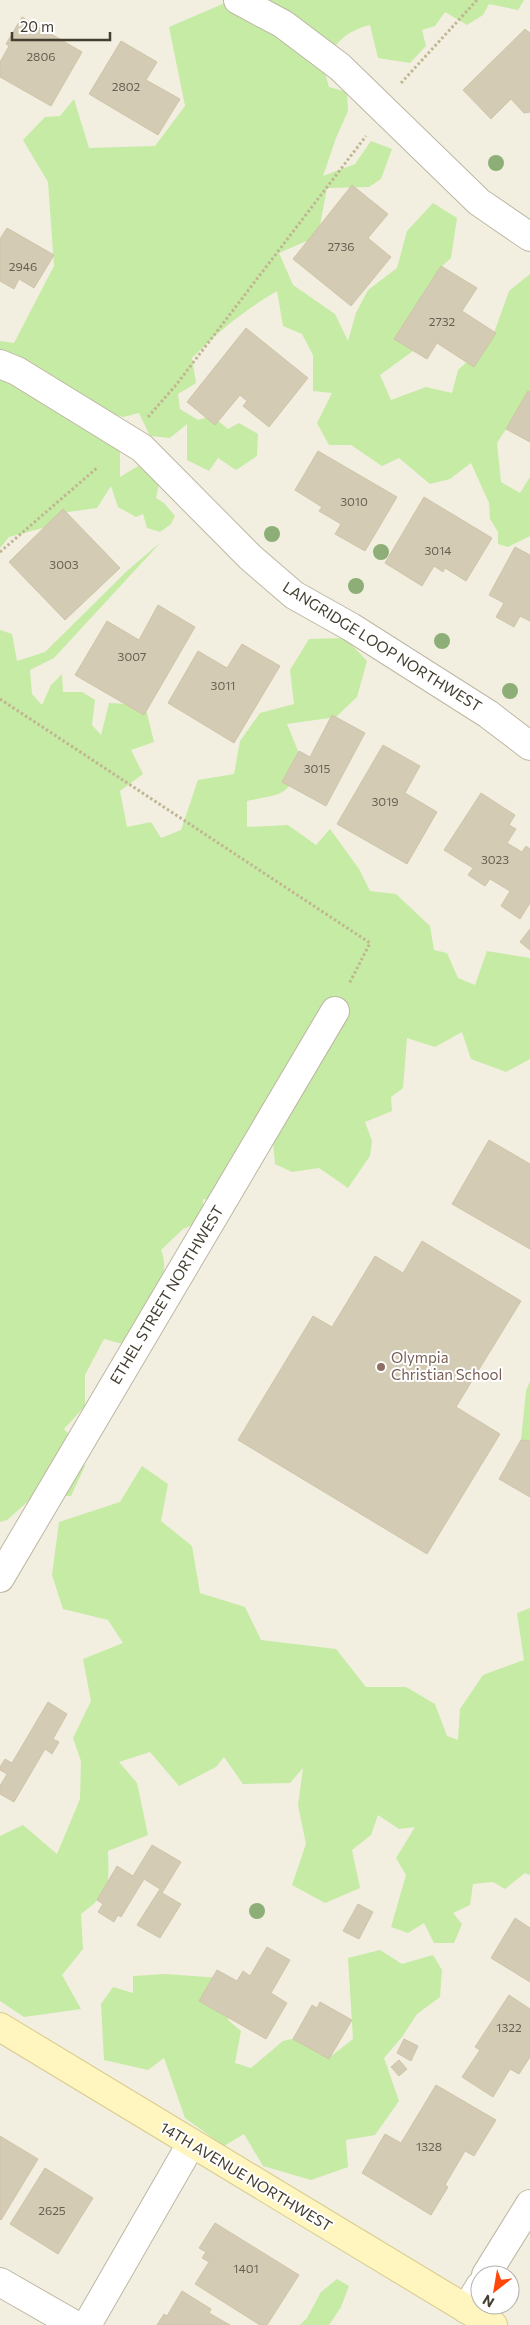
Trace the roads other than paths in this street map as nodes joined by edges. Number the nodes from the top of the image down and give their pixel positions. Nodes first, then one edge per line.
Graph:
1 (238, 0) edge
2 (530, 237) edge
3 (0, 364) edge
4 (530, 746) edge
5 (335, 1011) road end
6 (0, 1578) edge
7 (0, 2027) edge
8 (191, 2144) junction
9 (530, 2204) edge
10 (492, 2265) edge
11 (0, 2282) edge
12 (470, 2302) edge
13 (466, 2309) junction
14 (75, 2325) edge
15 (87, 2325) edge
16 (493, 2325) edge

1 - 2 street
3 - 4 street, LANGRIDGE LOOP NORTHWEST
5 - 6 street, ETHEL STREET NORTHWEST
7 - 8 street, 14TH AVENUE NORTHWEST
8 - 13 street, 14TH AVENUE NORTHWEST
8 - 15 street
9 - 10 street
11 - 14 street
12 - 13 street
13 - 16 street, 14TH AVENUE NORTHWEST

